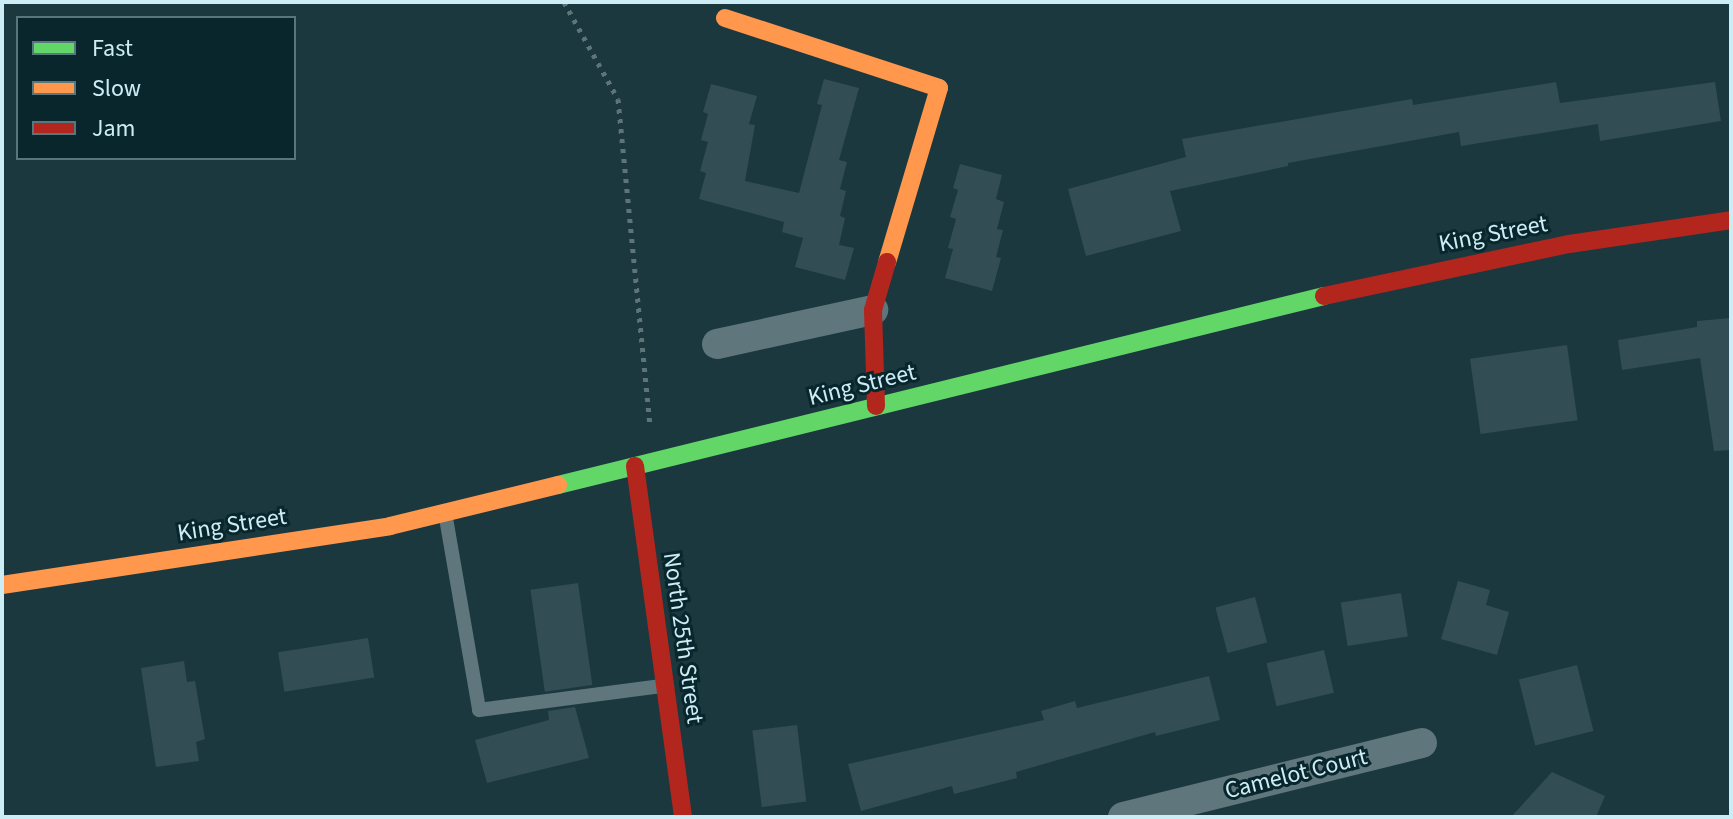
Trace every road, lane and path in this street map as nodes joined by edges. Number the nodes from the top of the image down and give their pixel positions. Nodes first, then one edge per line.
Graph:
1 (564, 2) edge
2 (725, 18) dead end
3 (1731, 220) edge
4 (873, 310) junction
5 (717, 344) dead end
6 (876, 406) junction
7 (644, 464) junction
8 (445, 513) junction
9 (2, 585) edge
10 (665, 685) junction
11 (1422, 743) dead end
12 (683, 817) edge
13 (1123, 817) edge

1 - 7 path
2 - 4 street
3 - 6 street, King Street
4 - 5 street
4 - 6 street
6 - 7 street, King Street
7 - 8 street, King Street
7 - 10 street, North 25th Street
8 - 9 street, King Street
8 - 10 lane
10 - 12 street, North 25th Street
11 - 13 street, Camelot Court

